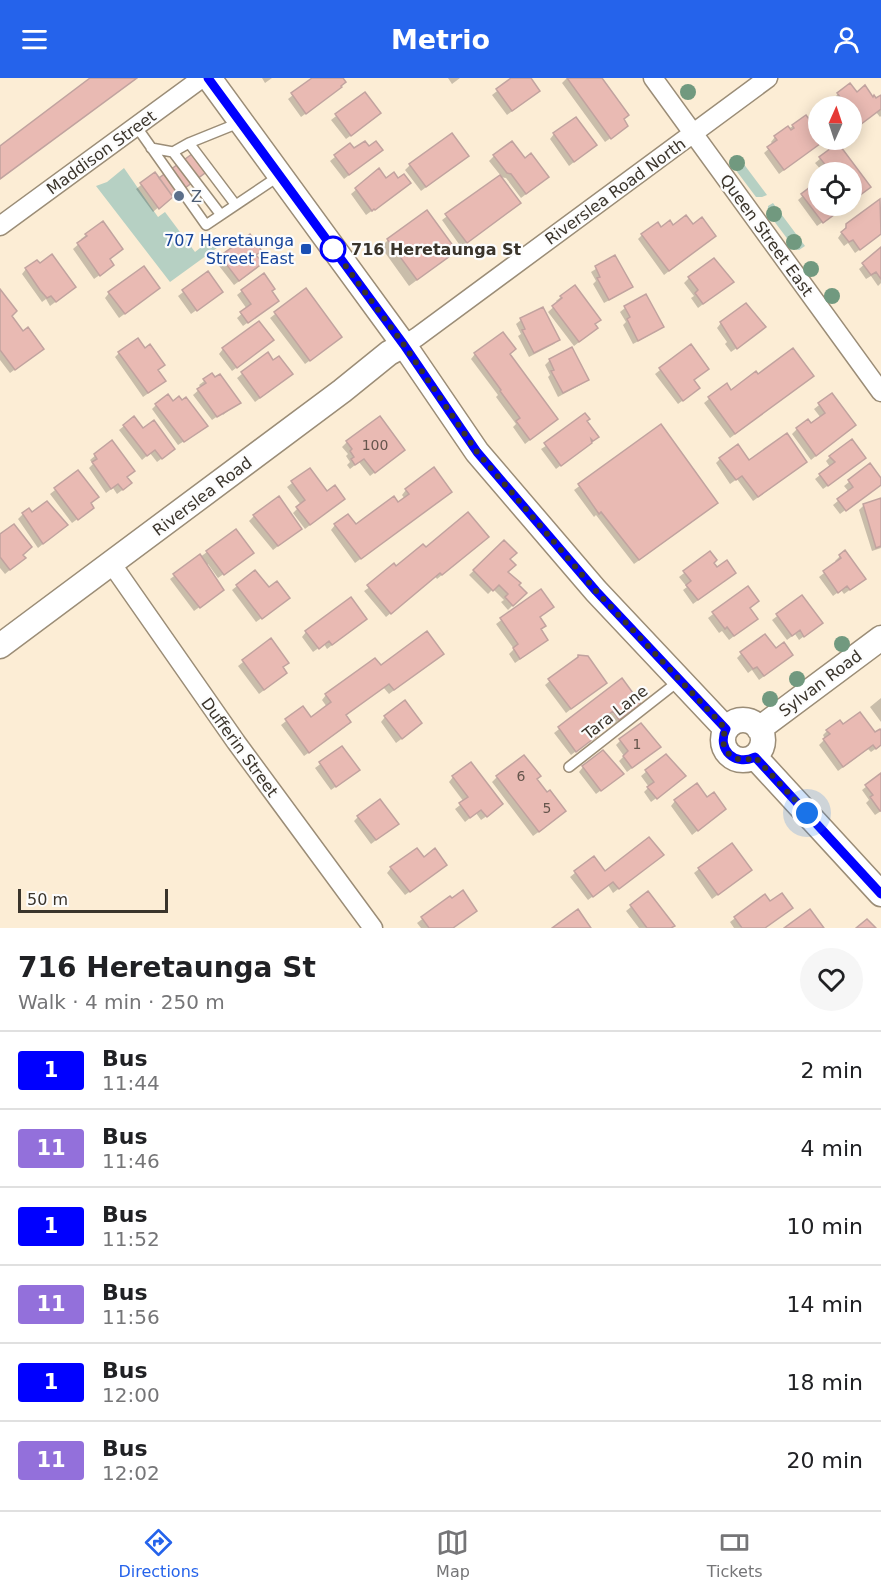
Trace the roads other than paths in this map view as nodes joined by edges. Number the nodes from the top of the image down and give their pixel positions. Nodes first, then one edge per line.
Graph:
1 (202, 78) edge
2 (208, 78) edge
3 (653, 78) edge
4 (768, 78) edge
5 (241, 122) junction
6 (136, 126) junction
7 (693, 134) junction
8 (189, 143) junction
9 (151, 148) junction
10 (173, 152) junction
11 (279, 176) junction
12 (235, 204) junction
13 (221, 214) junction
14 (0, 226) edge
15 (404, 345) junction
16 (881, 392) edge
17 (111, 564) junction
18 (881, 638) edge
19 (0, 646) edge
20 (680, 679) junction
21 (726, 729) junction
22 (759, 729) junction
23 (755, 757) junction
24 (569, 767) dead end
25 (881, 894) edge
26 (374, 928) edge

1 - 6 street, Maddison Street
2 - 5 main road
3 - 7 street, Queen Street East
4 - 7 street, Riverslea Road North
5 - 8 lane
5 - 11 main road
6 - 9 lane
6 - 14 street, Maddison Street
7 - 15 street, Riverslea Road North
7 - 16 street, Queen Street East
8 - 10 lane
8 - 12 lane
9 - 10 lane
9 - 13 lane
10 - 13 lane
11 - 12 lane
11 - 15 main road
12 - 13 lane
15 - 17 main road, Riverslea Road
15 - 20 main road
17 - 19 main road, Riverslea Road
17 - 26 street, Dufferin Street
18 - 22 main road, Sylvan Road
20 - 21 main road
20 - 24 lane, Tara Lane
21 - 22 main road
21 - 23 main road
22 - 23 main road
23 - 25 main road

